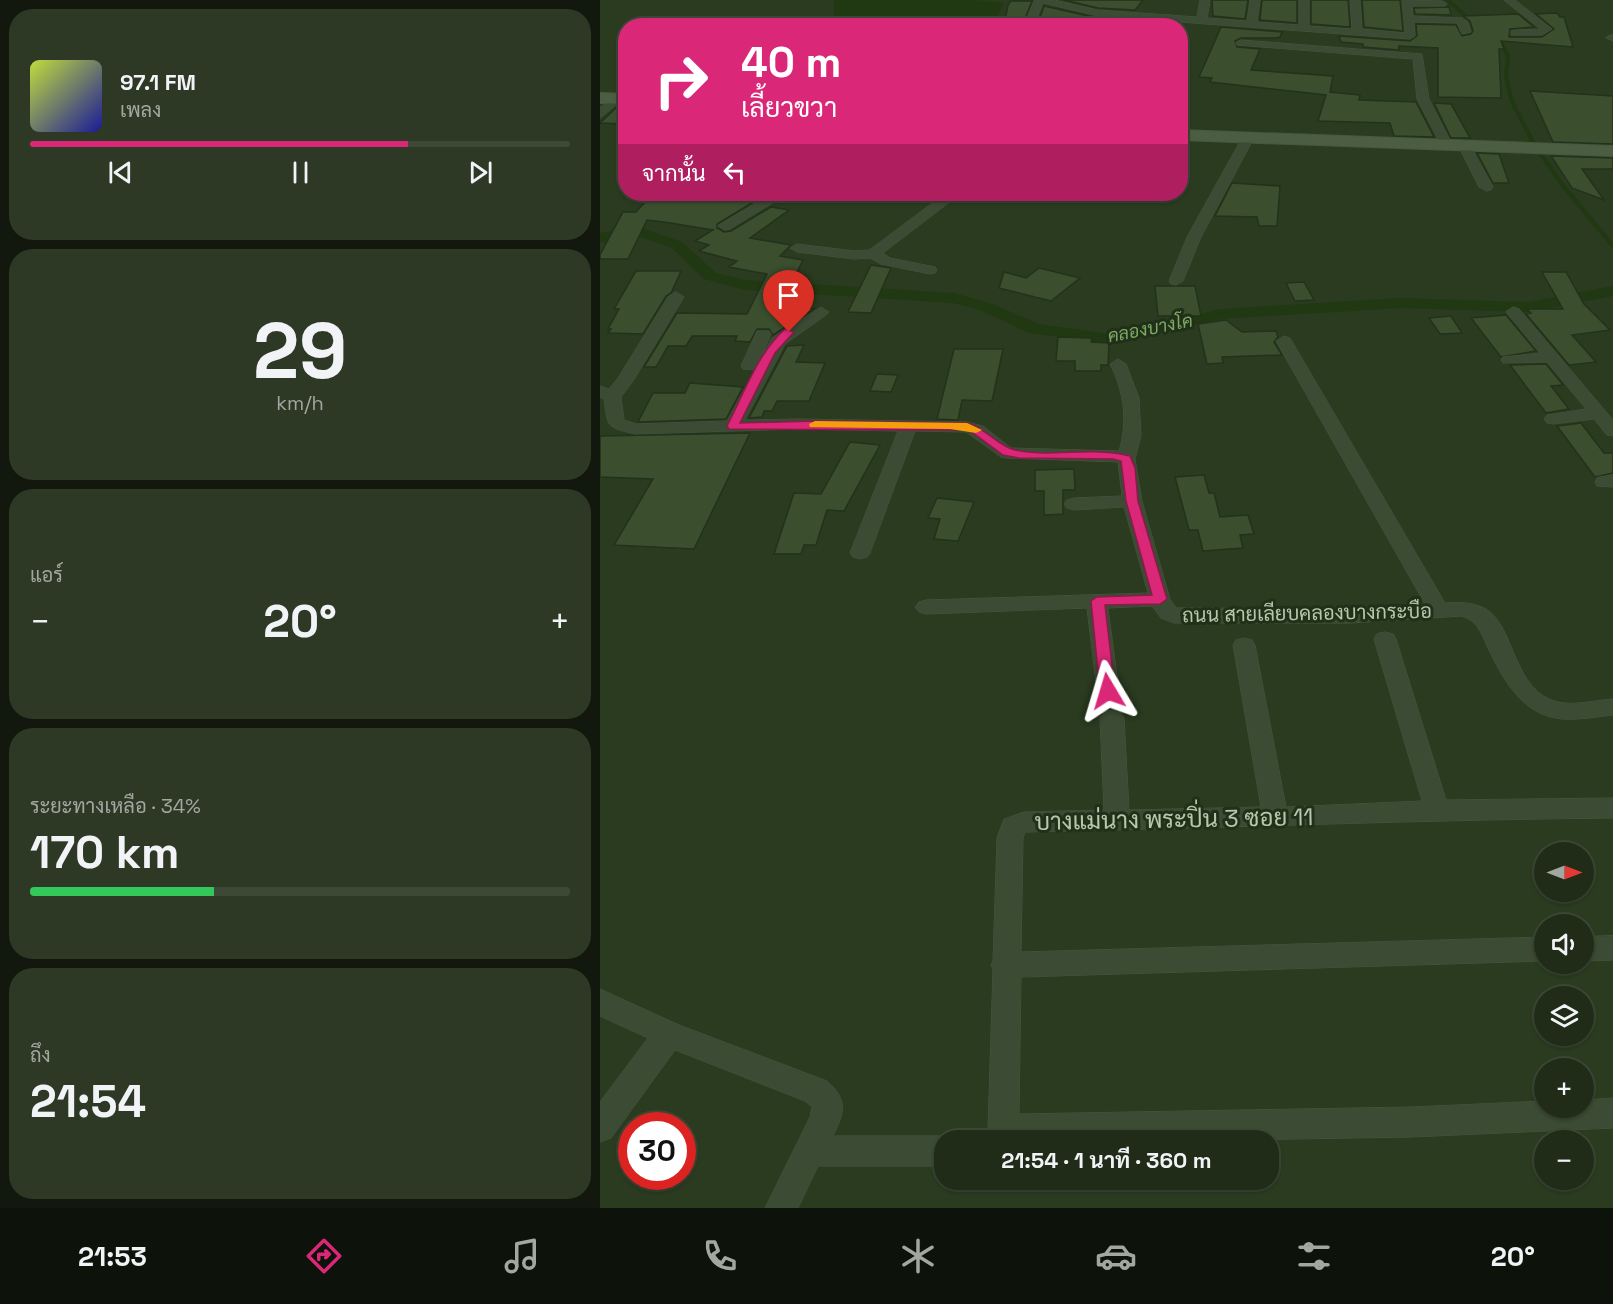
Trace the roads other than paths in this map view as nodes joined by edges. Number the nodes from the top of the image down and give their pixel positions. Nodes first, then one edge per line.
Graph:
1 (1104, 0) edge
2 (1205, 0) edge
3 (1255, 0) edge
4 (1304, 0) edge
5 (1354, 0) edge
6 (1509, 0) edge
7 (1045, 1) edge
8 (1408, 2) edge
9 (1442, 4) dead end
10 (1098, 13) junction
11 (1034, 18) edge
12 (1096, 18) edge
13 (1182, 18) edge
14 (1188, 19) edge
15 (1410, 19) junction
16 (1201, 21) junction
17 (1252, 24) junction
18 (1304, 28) junction
19 (1357, 32) junction
20 (1466, 32) dead end
21 (1515, 33) dead end
22 (1241, 44) dead end
23 (614, 99) edge
24 (600, 114) edge
25 (1188, 135) edge
26 (1248, 138) junction
27 (1455, 144) junction
28 (1613, 151) edge
29 (1486, 187) dead end
30 (768, 201) edge
31 (944, 201) edge
32 (725, 226) dead end
33 (796, 248) dead end
34 (873, 254) junction
35 (930, 270) dead end
36 (1176, 281) dead end
37 (676, 297) dead end
38 (821, 312) dead end
39 (1514, 312) dead end
40 (763, 334) dead end
41 (1284, 341) dead end
42 (1552, 357) junction
43 (1509, 360) dead end
44 (1118, 364) dead end
45 (606, 393) edge
46 (1598, 413) junction
47 (1553, 418) dead end
48 (909, 425) junction
49 (725, 426) junction
50 (1613, 431) edge
51 (1126, 459) junction
52 (1132, 501) junction
53 (1074, 504) dead end
54 (860, 553) dead end
55 (1160, 599) junction
56 (1097, 601) junction
57 (926, 607) dead end
58 (1439, 610) junction
59 (1385, 639) dead end
60 (1244, 645) dead end
61 (1108, 691) dead end
62 (1613, 707) edge
63 (1112, 718) dead end
64 (1613, 808) edge
65 (1437, 810) junction
66 (1275, 816) junction
67 (1117, 821) junction
68 (1613, 948) edge
69 (1594, 949) edge
70 (1534, 950) edge
71 (1005, 965) junction
72 (600, 1002) edge
73 (669, 1034) junction
74 (1613, 1113) edge
75 (600, 1127) edge
76 (1001, 1130) edge
77 (1159, 1130) edge
78 (808, 1151) junction
79 (934, 1151) edge
80 (781, 1208) edge

1 - 10 street
2 - 16 street
3 - 17 street
4 - 18 street
5 - 19 street
6 - 21 street
7 - 10 street
7 - 11 street
8 - 9 street
8 - 15 street
10 - 12 street
10 - 13 street
14 - 16 street
15 - 19 street
15 - 20 street
16 - 17 street
17 - 18 street
18 - 19 street
22 - 27 street
23 - 24 street
25 - 26 street
26 - 27 street
26 - 36 street
27 - 28 street
27 - 29 street
30 - 32 street
31 - 34 street
33 - 34 street
34 - 35 street
37 - 45 street
38 - 49 street
39 - 42 street
40 - 49 street
41 - 58 street
42 - 43 street
42 - 46 street
44 - 51 street, ถนน สายเลียบคลองบางกระบือ
45 - 49 street
46 - 47 street
46 - 50 street
48 - 49 street
48 - 51 street
48 - 54 street
51 - 52 street, ถนน สายเลียบคลองบางกระบือ
52 - 53 street
52 - 55 street, ถนน สายเลียบคลองบางกระบือ
55 - 56 street
55 - 58 street, ถนน สายเลียบคลองบางกระบือ
56 - 57 street
56 - 61 street
58 - 62 street, ถนน สายเลียบคลองบางกระบือ
59 - 65 street
60 - 66 street
63 - 67 street
64 - 65 street, บางแม่นาง พระปิ่น 3 ซอย 11
65 - 66 street, บางแม่นาง พระปิ่น 3 ซอย 11
66 - 67 street, บางแม่นาง พระปิ่น 3 ซอย 11
67 - 71 street, บางแม่นาง พระปิ่น 3 ซอย 11
68 - 69 street
70 - 71 street
71 - 76 street, บางแม่นาง พระปิ่น 3 ซอย 11
72 - 73 street
73 - 75 street
73 - 78 street
74 - 77 street
78 - 79 street
78 - 80 street

